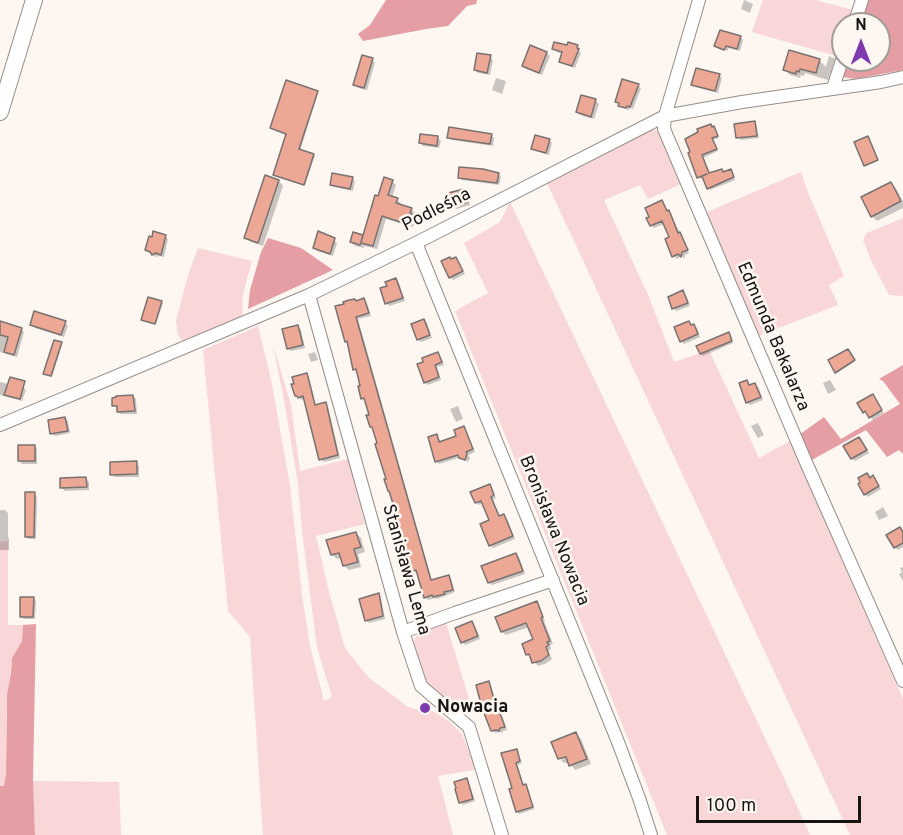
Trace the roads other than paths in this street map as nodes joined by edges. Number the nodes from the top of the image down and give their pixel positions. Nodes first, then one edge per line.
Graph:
1 (34, 0) edge
2 (699, 0) edge
3 (838, 72) edge
4 (903, 76) edge
5 (833, 88) junction
6 (0, 112) edge
7 (665, 116) junction
8 (416, 243) junction
9 (309, 295) junction
10 (0, 425) edge
11 (553, 580) junction
12 (403, 632) junction
13 (903, 681) edge
14 (501, 835) edge
15 (651, 835) edge

1 - 6 street
2 - 7 street, Edmunda Bakalarza
3 - 5 street
4 - 5 street, Podleśna
5 - 7 street, Podleśna
7 - 8 street, Podleśna
7 - 13 street, Edmunda Bakalarza
8 - 9 street, Podleśna
8 - 11 street, Bronisława Nowacia
9 - 10 street, Podleśna
9 - 12 street, Stanisława Lema
11 - 12 street
11 - 15 street, Bronisława Nowacia
12 - 14 street, Stanisława Lema

